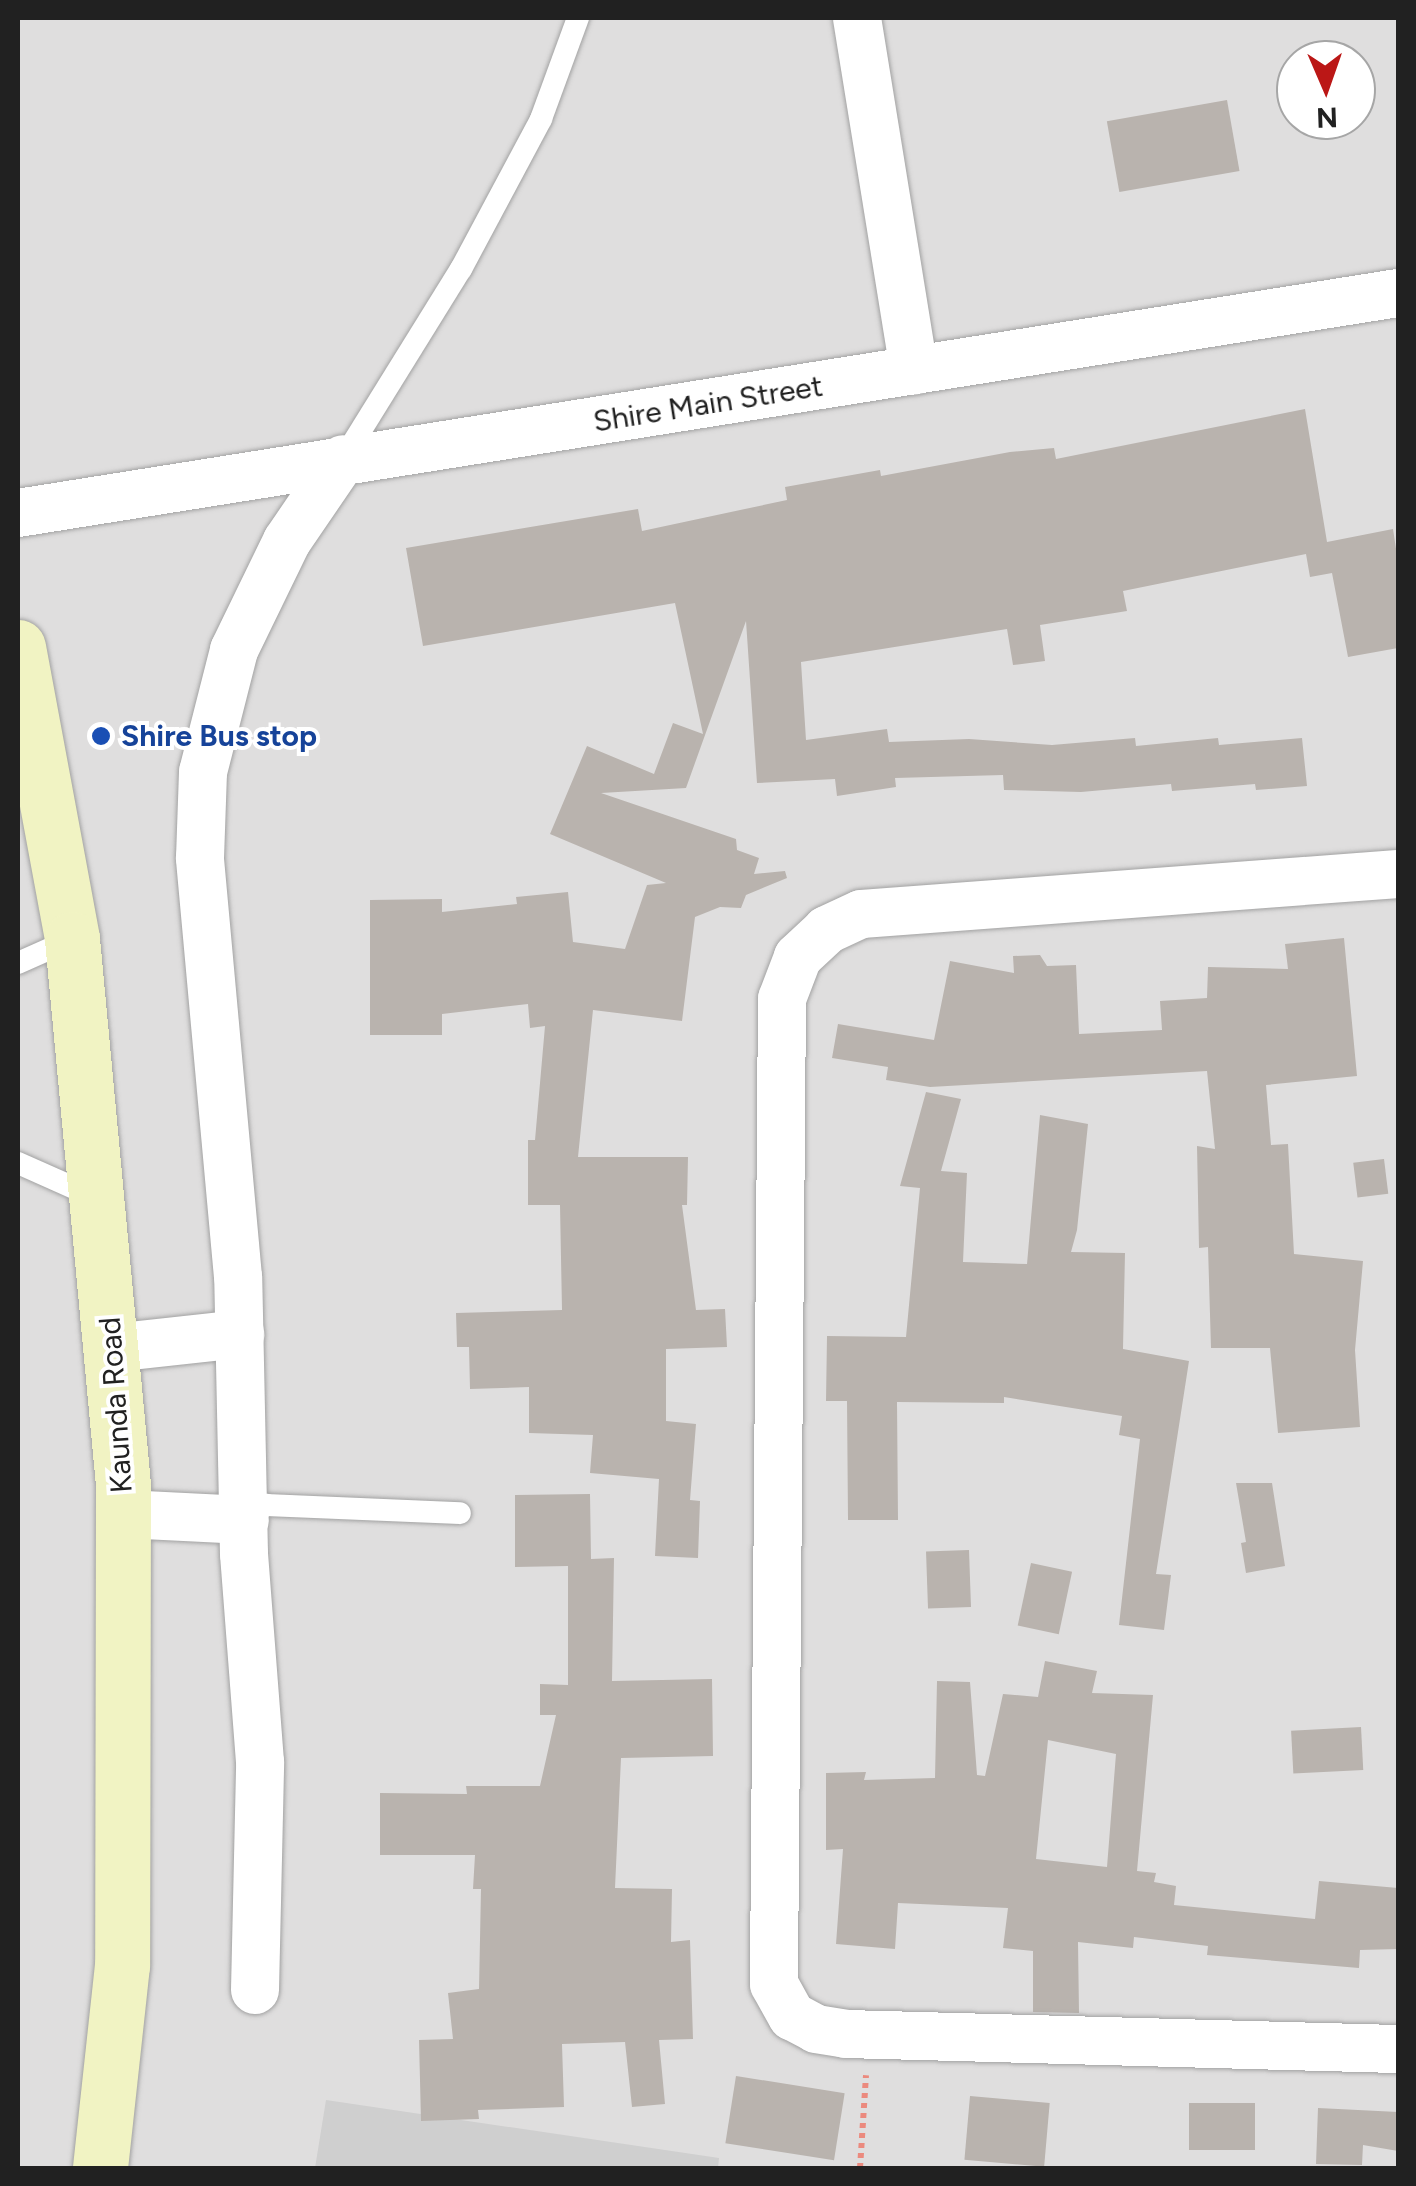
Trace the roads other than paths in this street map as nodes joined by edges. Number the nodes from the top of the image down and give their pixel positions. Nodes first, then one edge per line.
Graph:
1 (578, 18) edge
2 (857, 18) edge
3 (1398, 293) edge
4 (914, 370) junction
5 (343, 459) junction
6 (18, 513) edge
7 (18, 653) edge
8 (1398, 874) edge
9 (72, 939) junction
10 (18, 964) edge
11 (18, 1163) edge
12 (99, 1200) junction
13 (240, 1334) junction
14 (112, 1348) junction
15 (460, 1513) dead end
16 (124, 1514) junction
17 (245, 1520) junction
18 (255, 1990) dead end
19 (1398, 2049) edge
20 (100, 2168) edge

1 - 5 lane
2 - 4 street
3 - 4 street, Shire Main Street
4 - 5 street, Shire Main Street
5 - 6 street, Shire Main Street
5 - 13 street
7 - 9 main road, Kaunda Road
8 - 19 street
9 - 10 lane
9 - 12 main road, Kaunda Road
11 - 12 lane
12 - 14 main road, Kaunda Road
13 - 14 street
13 - 17 street
14 - 16 main road, Kaunda Road
15 - 17 lane
16 - 17 street
16 - 20 main road, Kaunda Road
17 - 18 street

